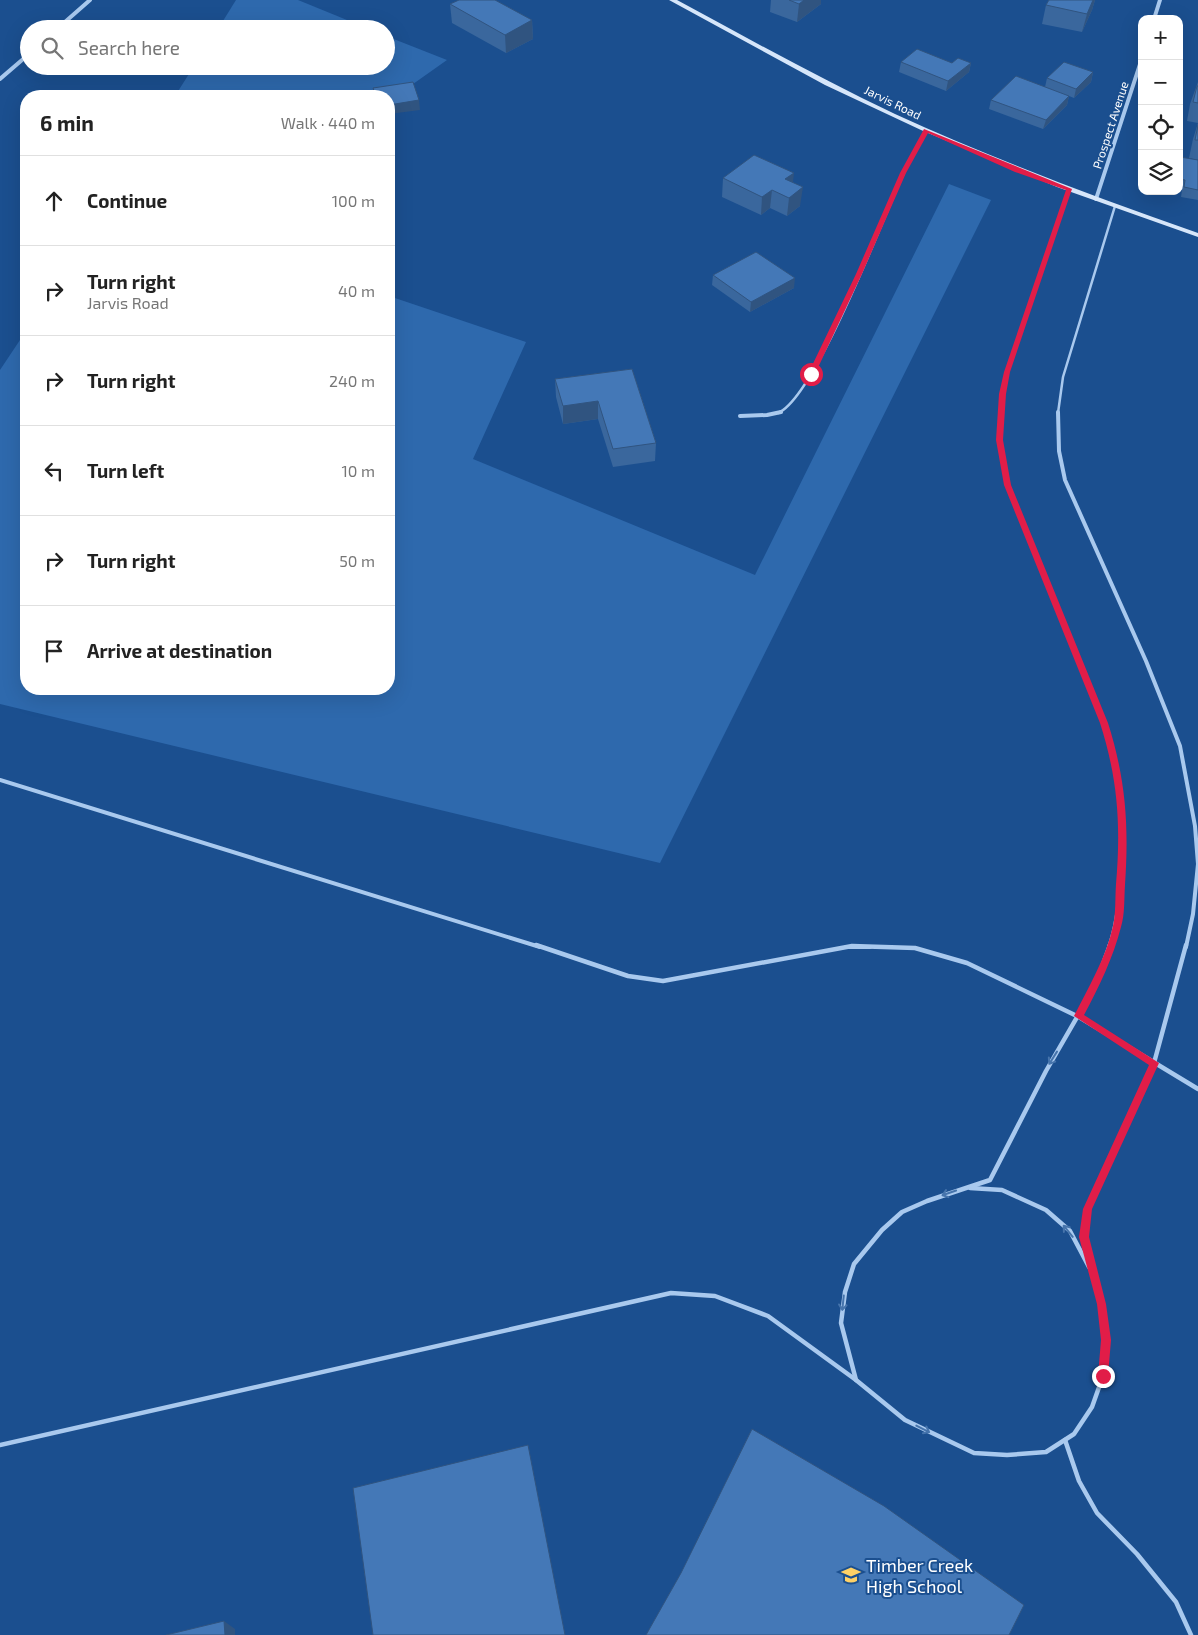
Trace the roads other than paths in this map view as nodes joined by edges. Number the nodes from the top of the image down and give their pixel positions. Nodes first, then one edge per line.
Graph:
1 (90, 0) edge
2 (1160, 0) edge
3 (678, 1) edge
4 (1155, 15) edge
5 (67, 20) edge
6 (1141, 60) edge
7 (20, 62) edge
8 (0, 79) edge
9 (926, 131) junction
10 (1069, 189) junction
11 (1096, 199) junction
12 (1114, 206) junction
13 (1198, 235) edge
14 (740, 416) dead end
15 (0, 780) edge
16 (1079, 1016) junction
17 (1154, 1063) junction
18 (1198, 1089) edge
19 (967, 1187) junction
20 (1092, 1274) junction
21 (856, 1380) junction
22 (1065, 1440) junction
23 (0, 1446) edge
24 (1191, 1635) edge

1 - 5 street
2 - 4 street
3 - 9 street, Jarvis Road
6 - 11 street, Prospect Avenue
7 - 8 street
9 - 10 street, Jarvis Road
9 - 14 lane
10 - 11 street, Jarvis Road
10 - 16 lane
11 - 12 street, Jarvis Road
12 - 13 street, Jarvis Road
12 - 17 lane
15 - 16 lane
16 - 17 lane
16 -> 19 lane
17 - 18 lane
17 - 20 lane
20 -> 19 lane
19 -> 21 lane
20 - 22 lane
21 -> 22 lane
21 - 23 lane
22 - 24 lane

